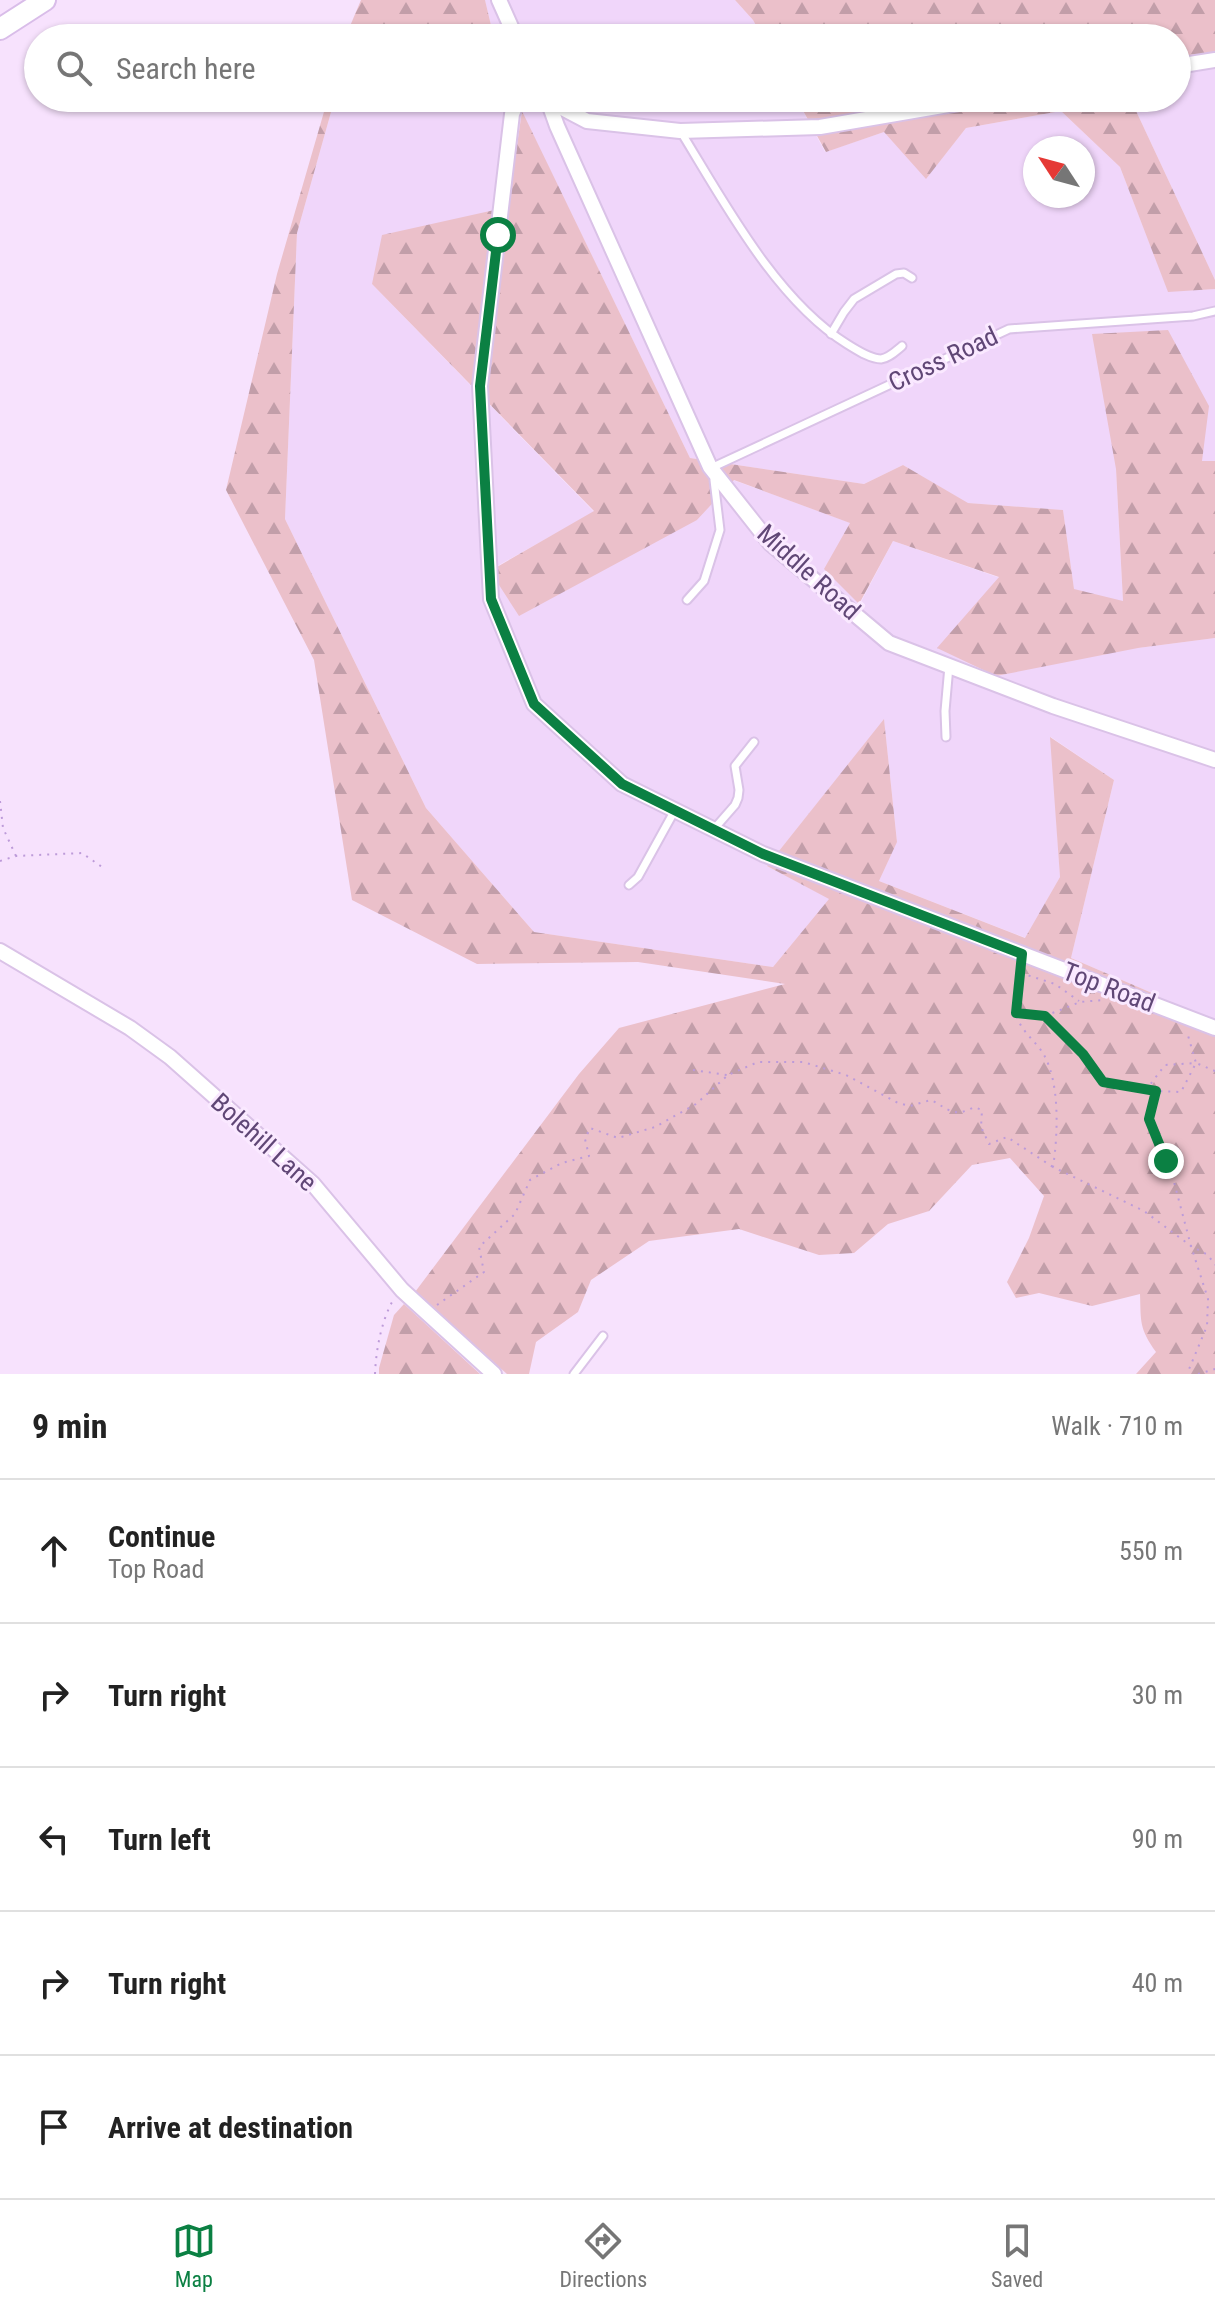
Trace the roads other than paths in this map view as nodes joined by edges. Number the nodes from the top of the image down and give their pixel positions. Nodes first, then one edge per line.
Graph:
1 (45, 0) edge
2 (499, 0) edge
3 (510, 24) edge
4 (0, 29) edge
5 (1215, 60) edge
6 (1191, 64) edge
7 (513, 112) edge
8 (552, 112) edge
9 (571, 112) edge
10 (907, 112) edge
11 (680, 131) junction
12 (912, 278) dead end
13 (1215, 311) edge
14 (831, 334) junction
15 (902, 346) dead end
16 (710, 467) junction
17 (687, 600) dead end
18 (949, 666) junction
19 (946, 737) dead end
20 (754, 742) dead end
21 (1215, 760) edge
22 (675, 810) junction
23 (714, 829) junction
24 (629, 885) dead end
25 (0, 951) edge
26 (1215, 1028) edge
27 (603, 1336) dead end
28 (494, 1374) edge
29 (574, 1374) edge

1 - 4 street
2 - 3 street
5 - 6 street
7 - 22 street, Top Road
8 - 16 street, Middle Road
9 - 11 street
10 - 11 street
11 - 14 lane
12 - 14 lane
13 - 16 lane, Cross Road
14 - 15 lane
16 - 17 lane
16 - 18 street, Middle Road
18 - 19 lane
18 - 21 street, Middle Road
20 - 23 lane
22 - 23 street, Top Road
22 - 24 lane
23 - 26 street, Top Road
25 - 28 street, Bolehill Lane
27 - 29 lane

